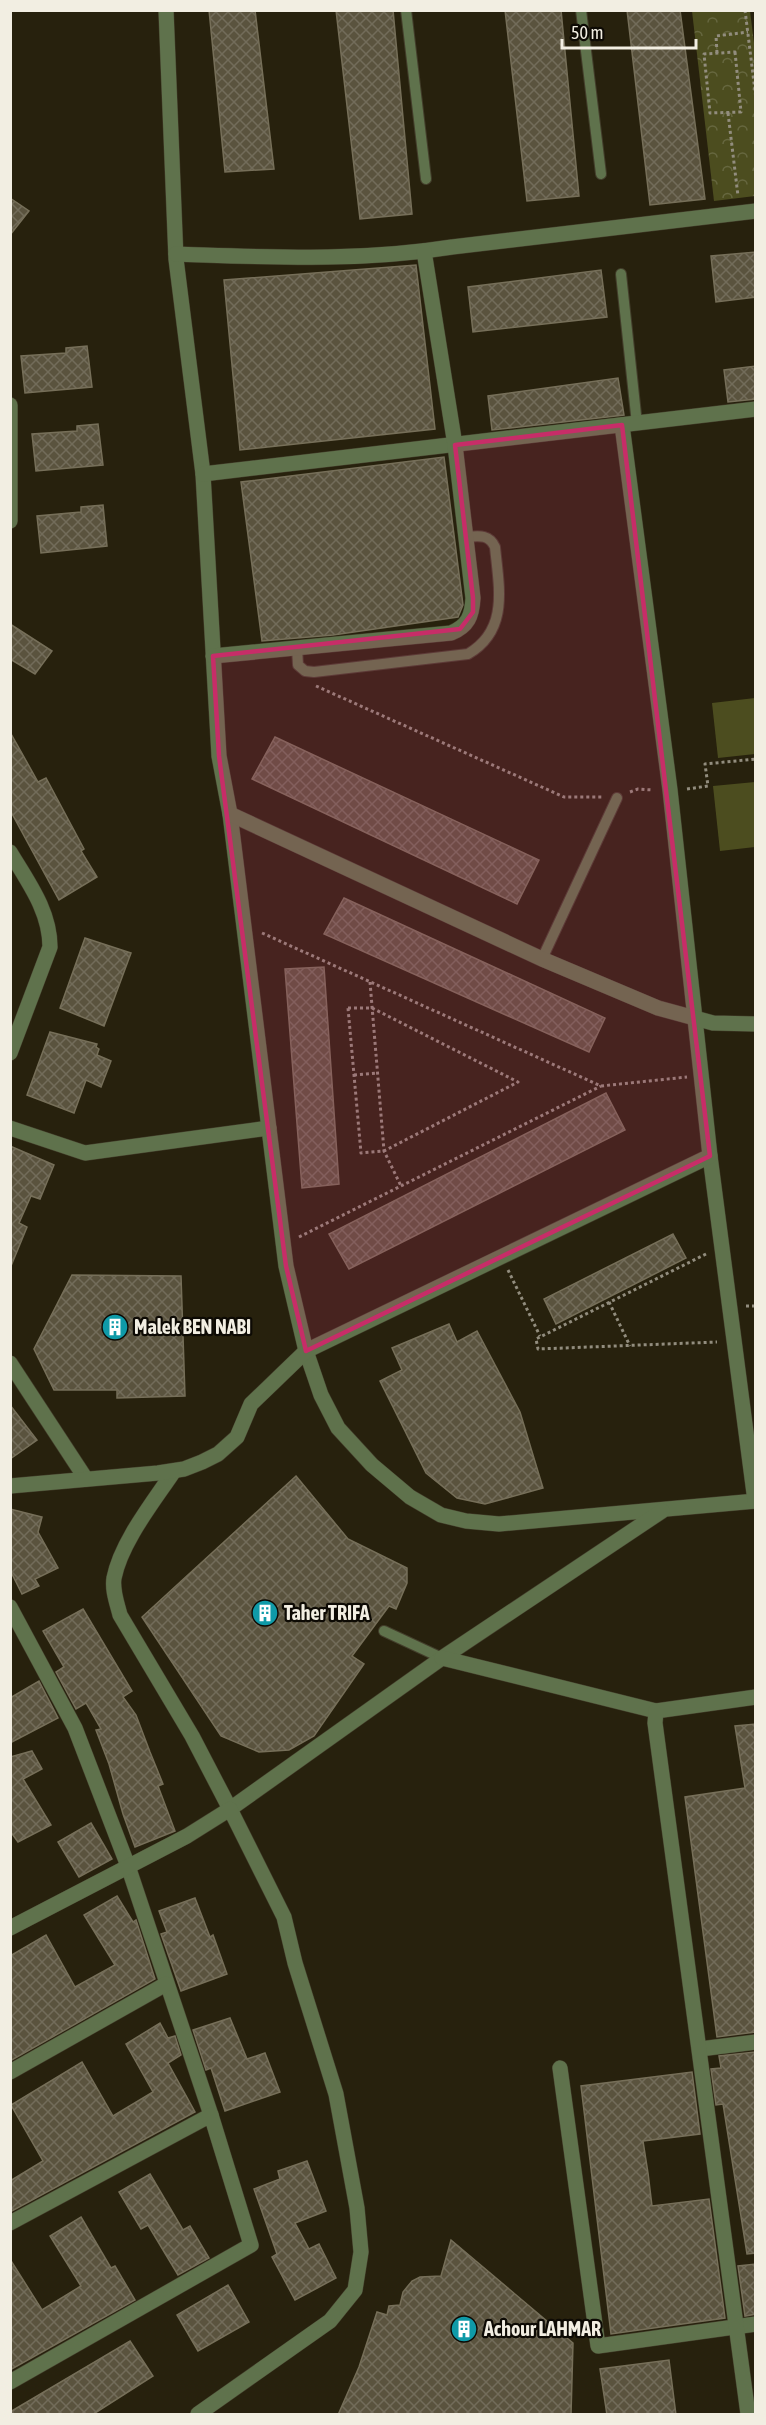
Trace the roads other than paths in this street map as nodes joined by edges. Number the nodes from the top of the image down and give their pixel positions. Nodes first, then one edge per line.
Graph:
1 (166, 10) edge
2 (406, 10) edge
3 (581, 10) edge
4 (601, 174) dead end
5 (426, 179) dead end
6 (748, 212) edge
7 (424, 251) junction
8 (176, 254) junction
9 (621, 274) dead end
10 (10, 405) edge
11 (756, 409) edge
12 (630, 424) junction
13 (455, 445) junction
14 (203, 474) junction
15 (10, 521) edge
16 (466, 537) junction
17 (297, 648) junction
18 (213, 656) junction
19 (617, 798) road end
20 (230, 814) junction
21 (10, 852) edge
22 (542, 959) junction
23 (697, 1020) junction
24 (756, 1024) edge
25 (10, 1053) edge
26 (10, 1128) edge
27 (269, 1128) junction
28 (710, 1156) junction
29 (306, 1351) junction
30 (10, 1363) edge
31 (174, 1471) junction
32 (86, 1479) junction
33 (10, 1486) edge
34 (755, 1501) edge
35 (664, 1510) junction
36 (10, 1607) edge
37 (384, 1631) dead end
38 (442, 1658) junction
39 (756, 1697) edge
40 (656, 1711) junction
41 (230, 1809) junction
42 (128, 1866) junction
43 (10, 1928) edge
44 (166, 1984) junction
45 (756, 2042) edge
46 (700, 2049) junction
47 (561, 2068) dead end
48 (10, 2072) edge
49 (211, 2115) junction
50 (10, 2223) edge
51 (756, 2324) edge
52 (736, 2326) junction
53 (10, 2382) edge
54 (198, 2415) edge
55 (748, 2415) edge

1 - 8 street
2 - 5 lane
3 - 4 lane
6 - 7 street
7 - 8 street
7 - 13 street
8 - 14 street
9 - 12 lane
10 - 15 street
11 - 12 street
12 - 13 street
12 - 23 street
13 - 14 street
13 - 16 street
14 - 18 street
16 - 17 street
16 - 17 lane
17 - 18 street
18 - 20 street
19 - 22 lane
20 - 22 street
20 - 27 street
21 - 25 street
22 - 23 street
23 - 24 street
23 - 28 street
26 - 27 street
27 - 29 street
28 - 29 street
28 - 34 street
29 - 31 street
29 - 35 street
30 - 32 street
31 - 32 street
31 - 41 street
32 - 33 street
34 - 35 street
35 - 38 street
36 - 42 street
37 - 38 lane
38 - 40 street
38 - 41 street
39 - 40 street
40 - 46 street
41 - 42 street
41 - 54 street
42 - 43 street
42 - 44 street
44 - 48 street
44 - 49 street
45 - 46 street
46 - 52 street
47 - 52 street
49 - 50 street
49 - 53 street
51 - 52 street
52 - 55 street

